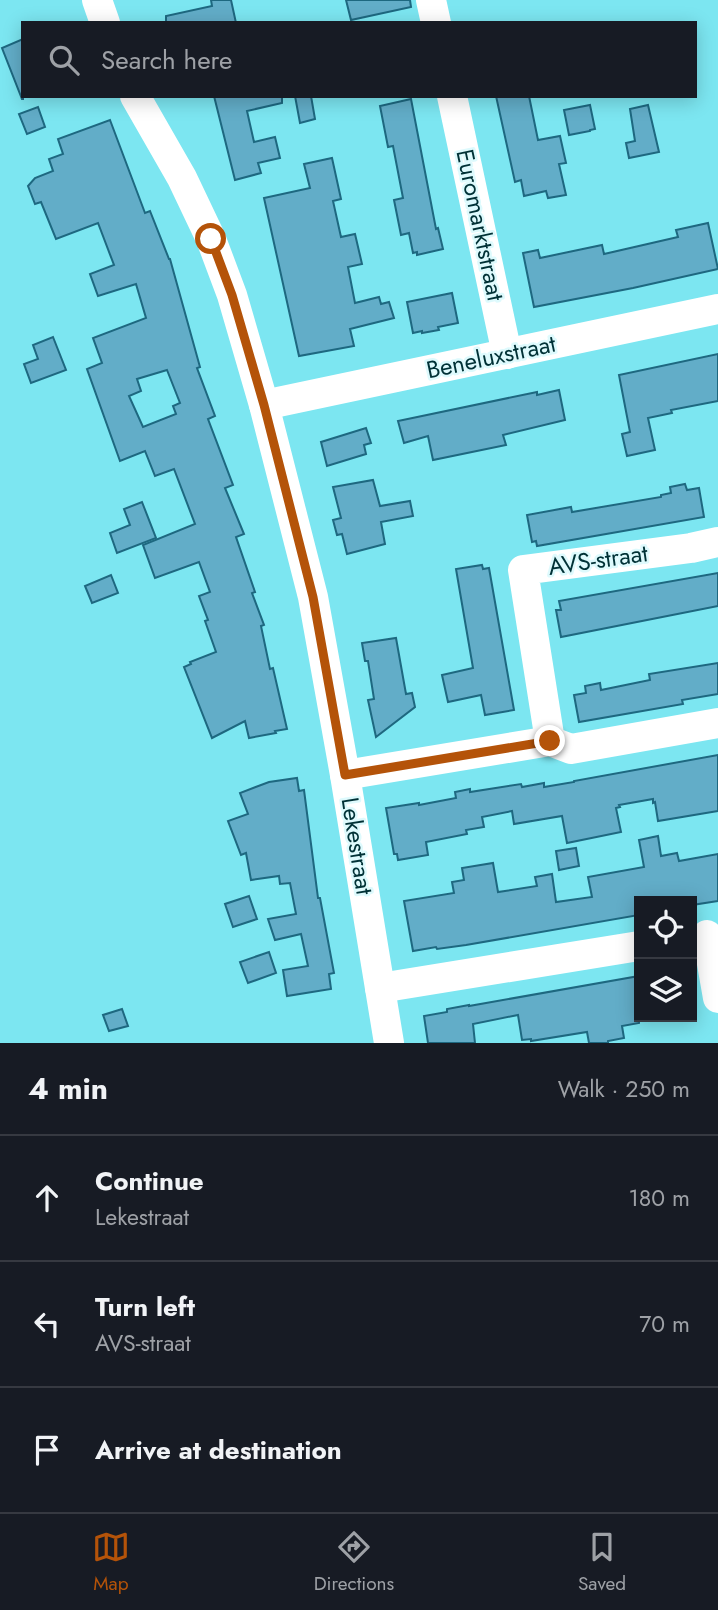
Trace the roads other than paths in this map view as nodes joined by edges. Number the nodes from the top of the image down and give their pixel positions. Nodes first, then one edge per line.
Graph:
1 (97, 0) edge
2 (431, 0) edge
3 (104, 21) edge
4 (436, 21) edge
5 (136, 98) edge
6 (452, 98) edge
7 (718, 309) edge
8 (508, 354) junction
9 (264, 405) junction
10 (718, 542) edge
11 (718, 723) edge
12 (550, 741) junction
13 (345, 775) junction
14 (706, 935) edge
15 (634, 947) edge
16 (380, 988) junction
17 (718, 998) edge
18 (389, 1043) edge

1 - 3 street
2 - 4 street
5 - 9 street, Lekestraat
6 - 8 street, Euromarktstraat
7 - 8 street, Beneluxstraat
8 - 9 street, Beneluxstraat
9 - 13 street, Lekestraat
10 - 12 street, AVS-straat
11 - 12 street
12 - 13 street
13 - 16 street, Lekestraat
14 - 17 street
15 - 16 street
16 - 18 street, Lekestraat

